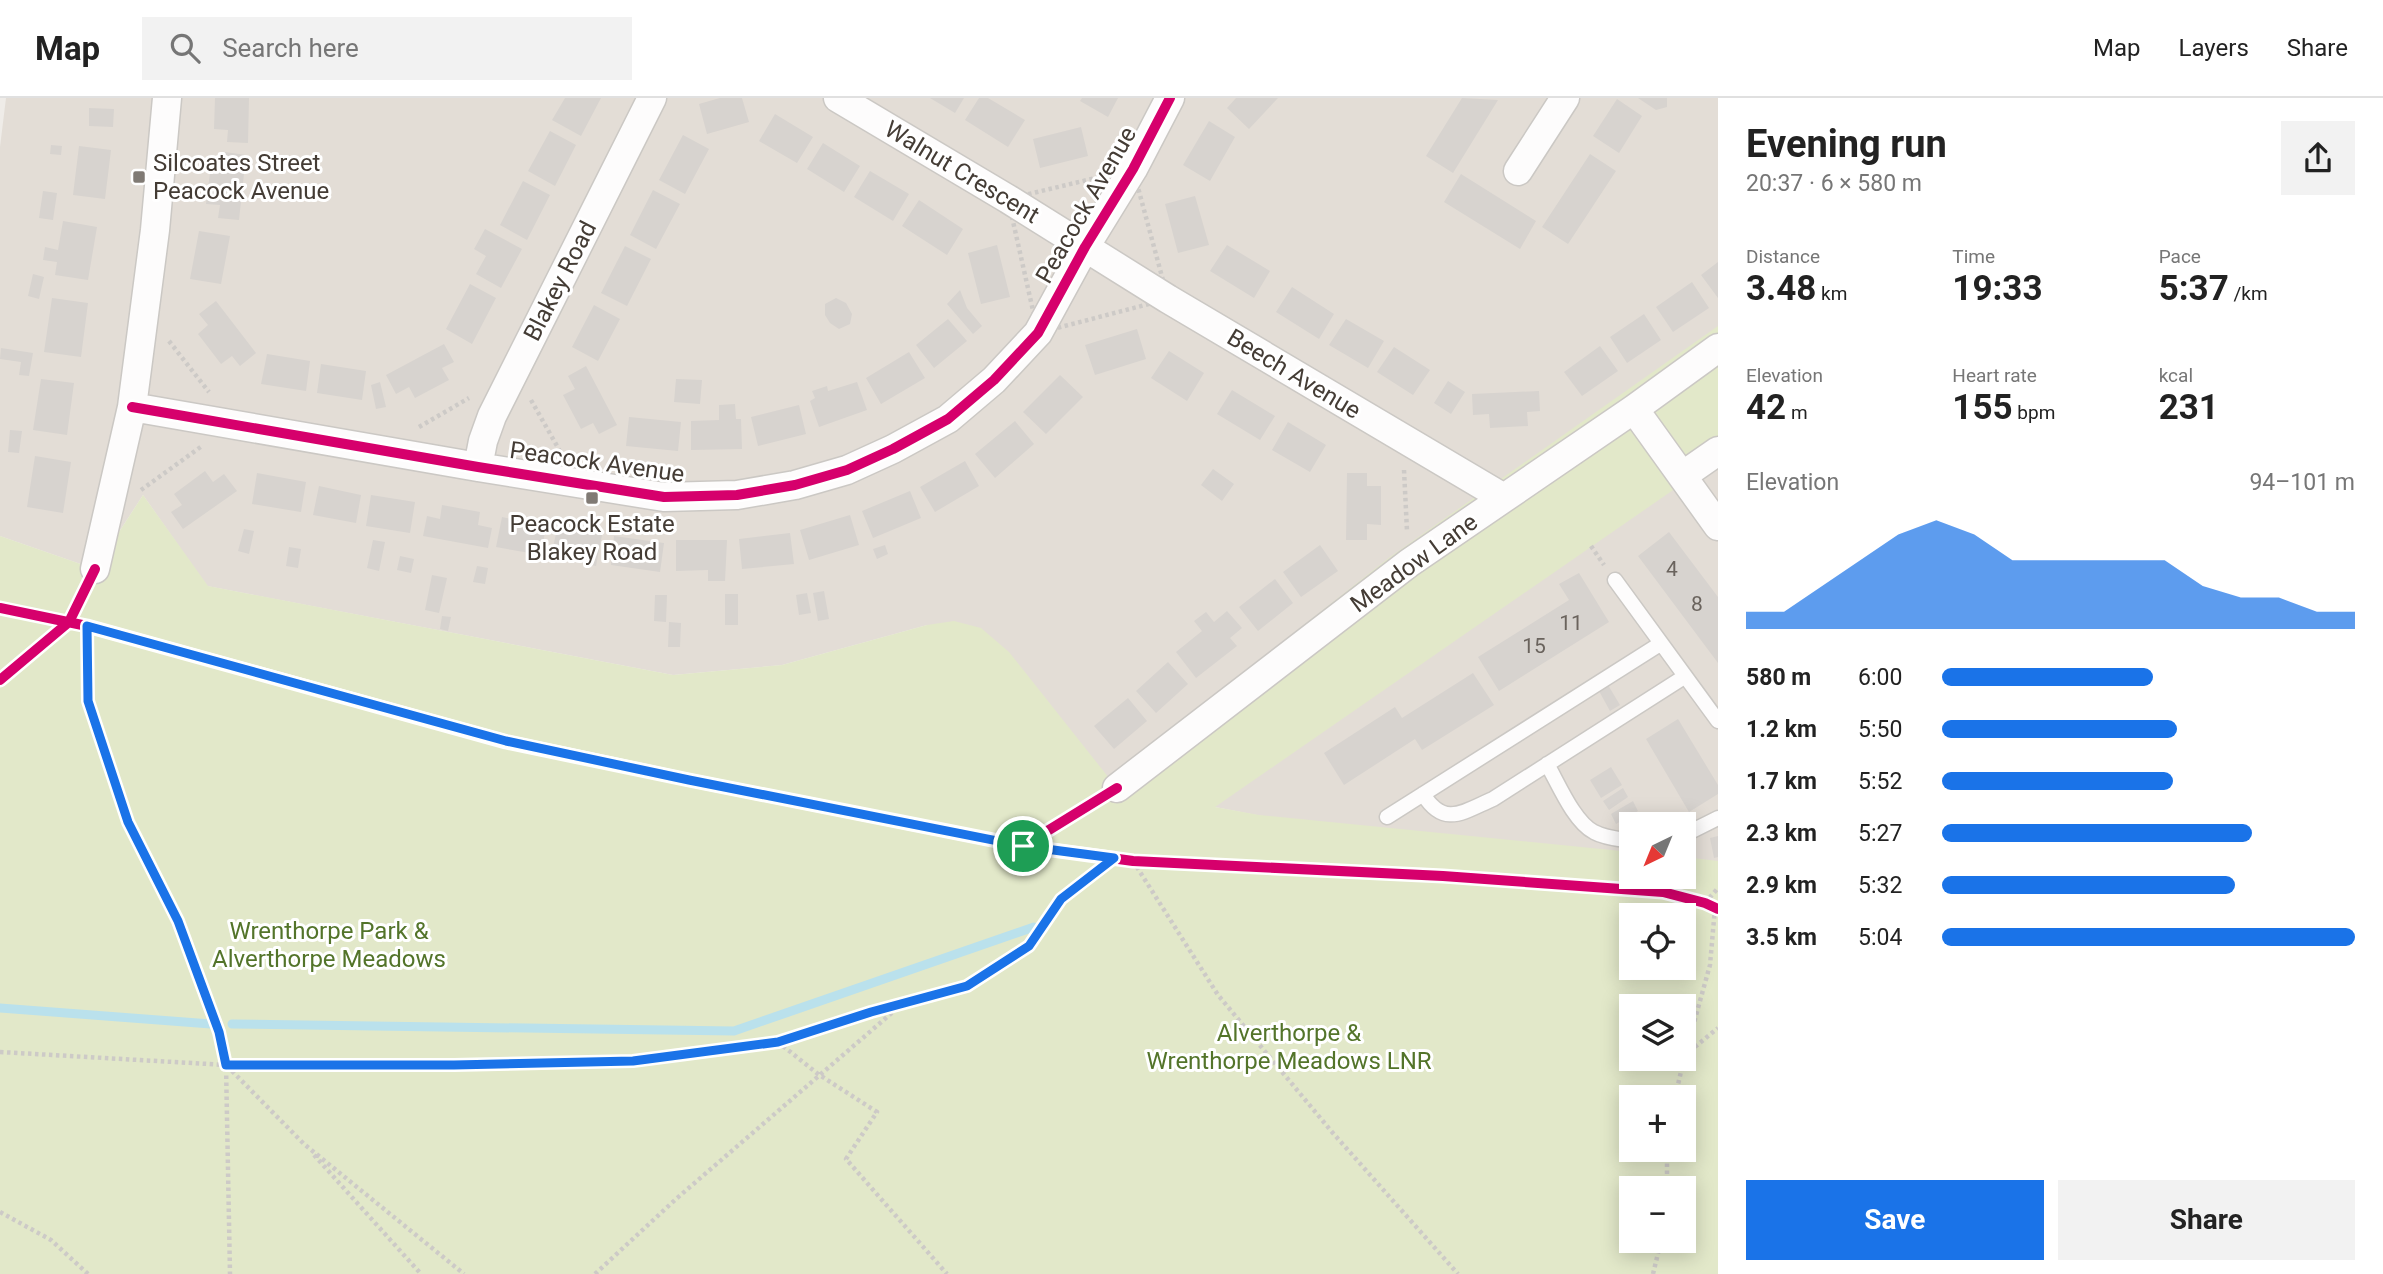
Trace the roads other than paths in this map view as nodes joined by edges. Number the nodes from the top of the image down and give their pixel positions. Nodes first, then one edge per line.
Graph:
1 (167, 98) edge
2 (652, 98) edge
3 (838, 98) edge
4 (1565, 98) edge
5 (1171, 99) edge
6 (1518, 171) dead end
7 (1085, 247) junction
8 (1718, 348) edge
9 (132, 407) junction
10 (1634, 409) junction
11 (1718, 450) edge
12 (478, 467) junction
13 (1682, 476) junction
14 (1504, 498) junction
15 (1718, 526) edge
16 (95, 569) dead end
17 (1615, 580) dead end
18 (1660, 644) junction
19 (1684, 677) junction
20 (1718, 721) edge
21 (1547, 764) junction
22 (1117, 788) dead end
23 (1423, 794) junction
24 (1387, 817) dead end
25 (1718, 818) edge
26 (1696, 829) edge
27 (1619, 839) edge

1 - 9 street
2 - 12 street, Blakey Road
3 - 7 street, Walnut Crescent
4 - 6 street
5 - 7 street, Peacock Avenue
7 - 12 street, Peacock Avenue
7 - 14 street, Beech Avenue
8 - 10 street, Meadow Lane
9 - 12 street, Peacock Avenue
9 - 16 street
10 - 13 street
10 - 14 street, Meadow Lane
11 - 13 street
13 - 15 street
14 - 22 street, Meadow Lane
17 - 18 lane
18 - 19 lane
18 - 23 lane
19 - 20 lane
19 - 21 lane
21 - 23 lane
21 - 27 lane
23 - 24 lane
25 - 26 lane

